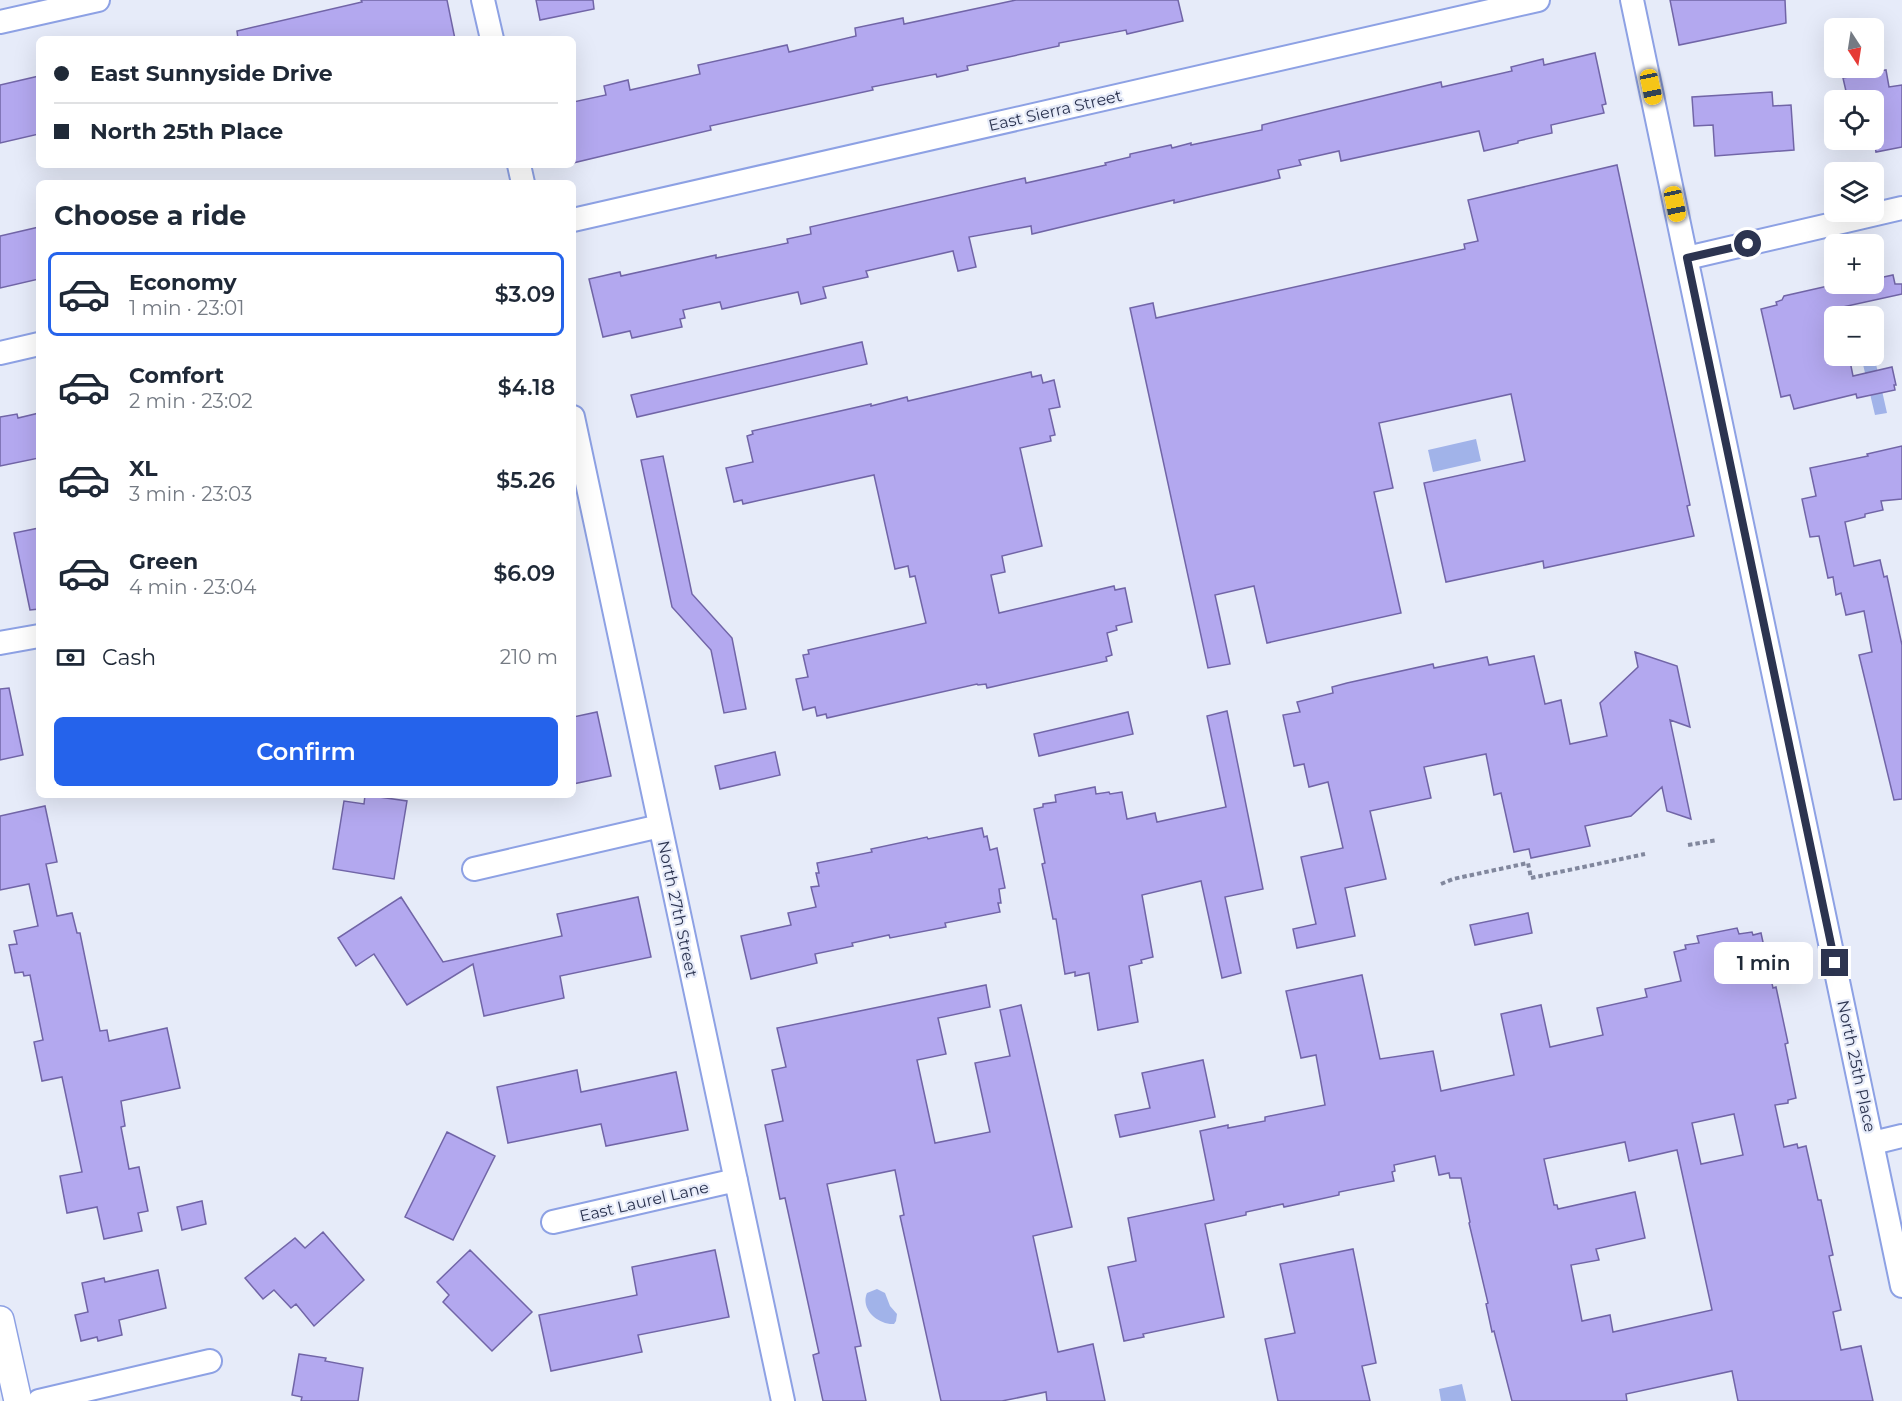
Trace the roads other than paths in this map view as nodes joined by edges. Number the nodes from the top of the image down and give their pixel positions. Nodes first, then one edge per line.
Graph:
1 (98, 0) edge
2 (483, 0) edge
3 (1538, 0) edge
4 (1632, 0) edge
5 (0, 22) edge
6 (491, 36) edge
7 (1902, 208) edge
8 (576, 219) edge
9 (1687, 258) junction
10 (36, 345) edge
11 (0, 353) edge
12 (576, 446) edge
13 (583, 513) edge
14 (36, 637) edge
15 (0, 643) edge
16 (660, 826) junction
17 (474, 869) dead end
18 (1902, 1136) edge
19 (1873, 1143) junction
20 (736, 1180) junction
21 (553, 1222) dead end
22 (1902, 1286) edge
23 (0, 1320) edge
24 (210, 1361) dead end
25 (18, 1401) edge
26 (39, 1401) edge
27 (783, 1401) edge

1 - 5 street
2 - 6 street
3 - 8 street, East Sierra Street
4 - 9 street, North 25th Place
7 - 9 street
9 - 19 street, North 25th Place
10 - 11 street
12 - 13 street, North 27th Street
13 - 16 street, North 27th Street
14 - 15 street
16 - 17 street
16 - 20 street, North 27th Street
18 - 19 street
19 - 22 street, North 25th Place
20 - 21 street, East Laurel Lane
20 - 27 street, North 27th Street
23 - 25 street
24 - 26 street

